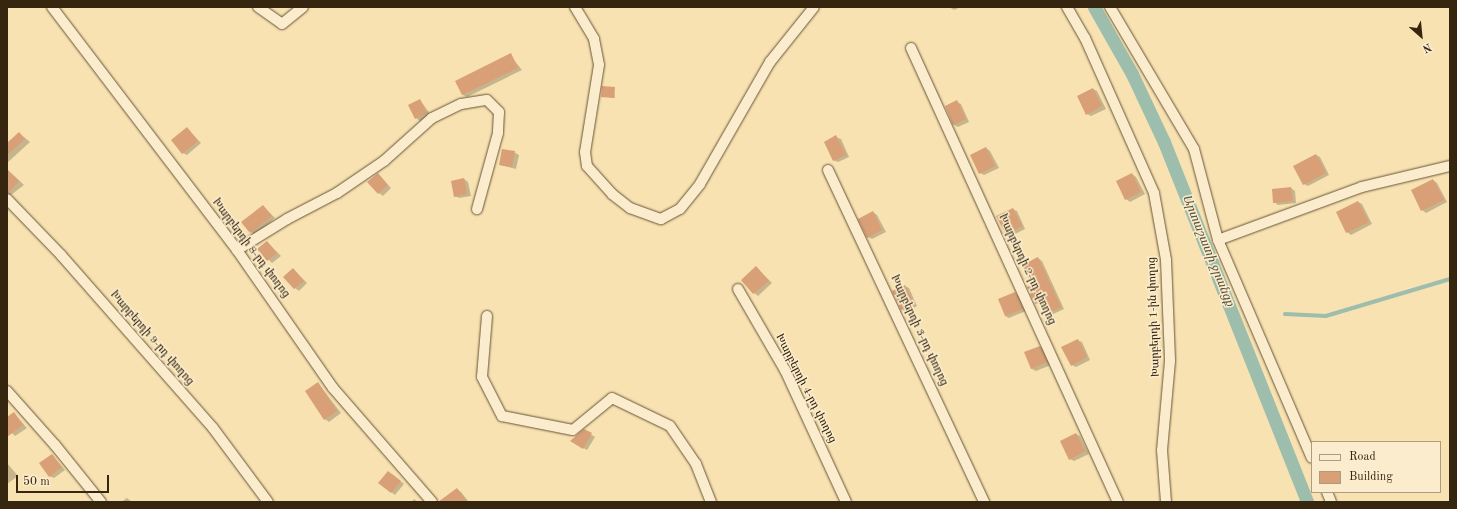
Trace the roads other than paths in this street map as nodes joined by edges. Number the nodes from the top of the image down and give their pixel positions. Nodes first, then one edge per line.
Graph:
1 (52, 7) edge
2 (258, 7) edge
3 (303, 7) edge
4 (575, 7) edge
5 (814, 7) edge
6 (1067, 7) edge
7 (1110, 7) edge
8 (911, 48) dead end
9 (1450, 166) edge
10 (828, 170) dead end
11 (7, 199) edge
12 (477, 209) dead end
13 (1218, 240) junction
14 (237, 250) junction
15 (738, 289) dead end
16 (487, 316) dead end
17 (7, 391) edge
18 (1311, 456) edge
19 (1326, 493) edge
20 (101, 502) edge
21 (268, 502) edge
22 (432, 502) edge
23 (711, 502) edge
24 (846, 502) edge
25 (984, 502) edge
26 (1118, 502) edge
27 (1166, 502) edge
28 (1331, 502) edge

1 - 14 street, Խարբերդի 8-րդ փողոց
2 - 3 street
4 - 5 street
6 - 27 street, Խարբերդի 1-ին փողոց
7 - 13 street
8 - 26 street, Խարբերդի 2-րդ փողոց
9 - 13 street
10 - 25 street, Խարբերդի 3-րդ փողոց
11 - 21 street, Խարբերդի 9-րդ փողոց
12 - 14 street
13 - 18 street
14 - 22 street, Խարբերդի 8-րդ փողոց
15 - 24 street, Խարբերդի 4-րդ փողոց
16 - 23 street
17 - 20 street
19 - 28 street

